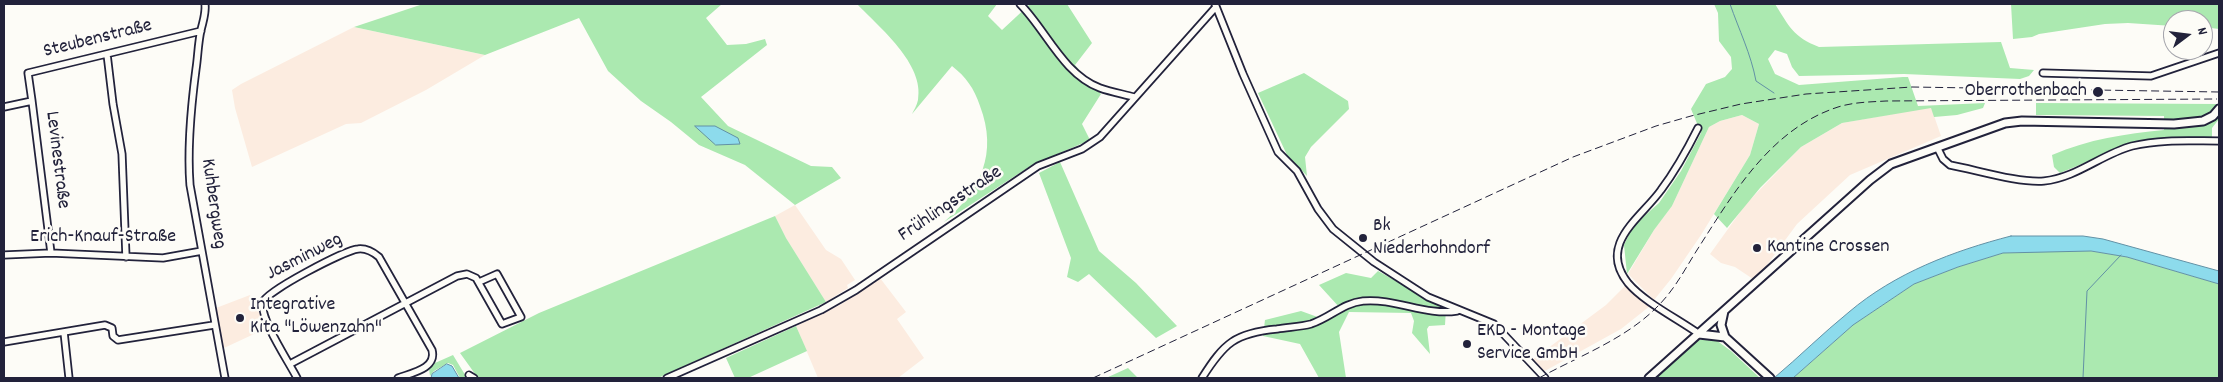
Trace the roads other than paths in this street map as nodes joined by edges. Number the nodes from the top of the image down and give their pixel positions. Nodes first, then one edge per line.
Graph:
1 (206, 4) edge
2 (1020, 4) edge
3 (1215, 6) edge
4 (201, 31) junction
5 (2219, 53) edge
6 (107, 54) junction
7 (2043, 73) dead end
8 (1134, 97) junction
9 (32, 101) junction
10 (4, 107) edge
11 (2219, 109) edge
12 (1698, 128) dead end
13 (2219, 141) edge
14 (1937, 147) junction
15 (202, 251) junction
16 (51, 253) junction
17 (4, 255) edge
18 (126, 257) junction
19 (480, 282) junction
20 (405, 303) junction
21 (1460, 310) junction
22 (1724, 310) junction
23 (214, 325) junction
24 (64, 332) junction
25 (1699, 334) junction
26 (1725, 337) junction
27 (4, 342) edge
28 (290, 364) junction
29 (69, 378) edge
30 (225, 378) edge
31 (296, 378) edge
32 (398, 378) edge
33 (667, 378) edge
34 (1202, 378) edge
35 (1545, 378) edge
36 (1649, 378) edge
37 (1770, 378) edge

1 - 4 street, Kuhbergweg
2 - 8 street
3 - 8 street, Frühlingsstraße
3 - 21 street
4 - 6 street, Steubenstraße
4 - 15 street, Kuhbergweg
5 - 7 street
6 - 9 street, Steubenstraße
6 - 18 street
8 - 33 street, Frühlingsstraße
9 - 10 street
9 - 16 street, Levinestraße
11 - 14 street
12 - 25 street
13 - 14 street
14 - 22 street
15 - 18 street, Erich-Knauf-Straße
15 - 23 street, Kuhbergweg
16 - 17 street, Erich-Knauf-Straße
16 - 18 street, Erich-Knauf-Straße
19 - 19 street
19 - 20 street
20 - 28 street
20 - 28 street, Jasminweg
20 - 32 street
21 - 34 street
21 - 35 street
22 - 25 street
22 - 26 street
23 - 24 street
23 - 30 street, Kuhbergweg
24 - 27 street
24 - 29 street
25 - 26 street
25 - 36 street
26 - 37 street
28 - 31 street

